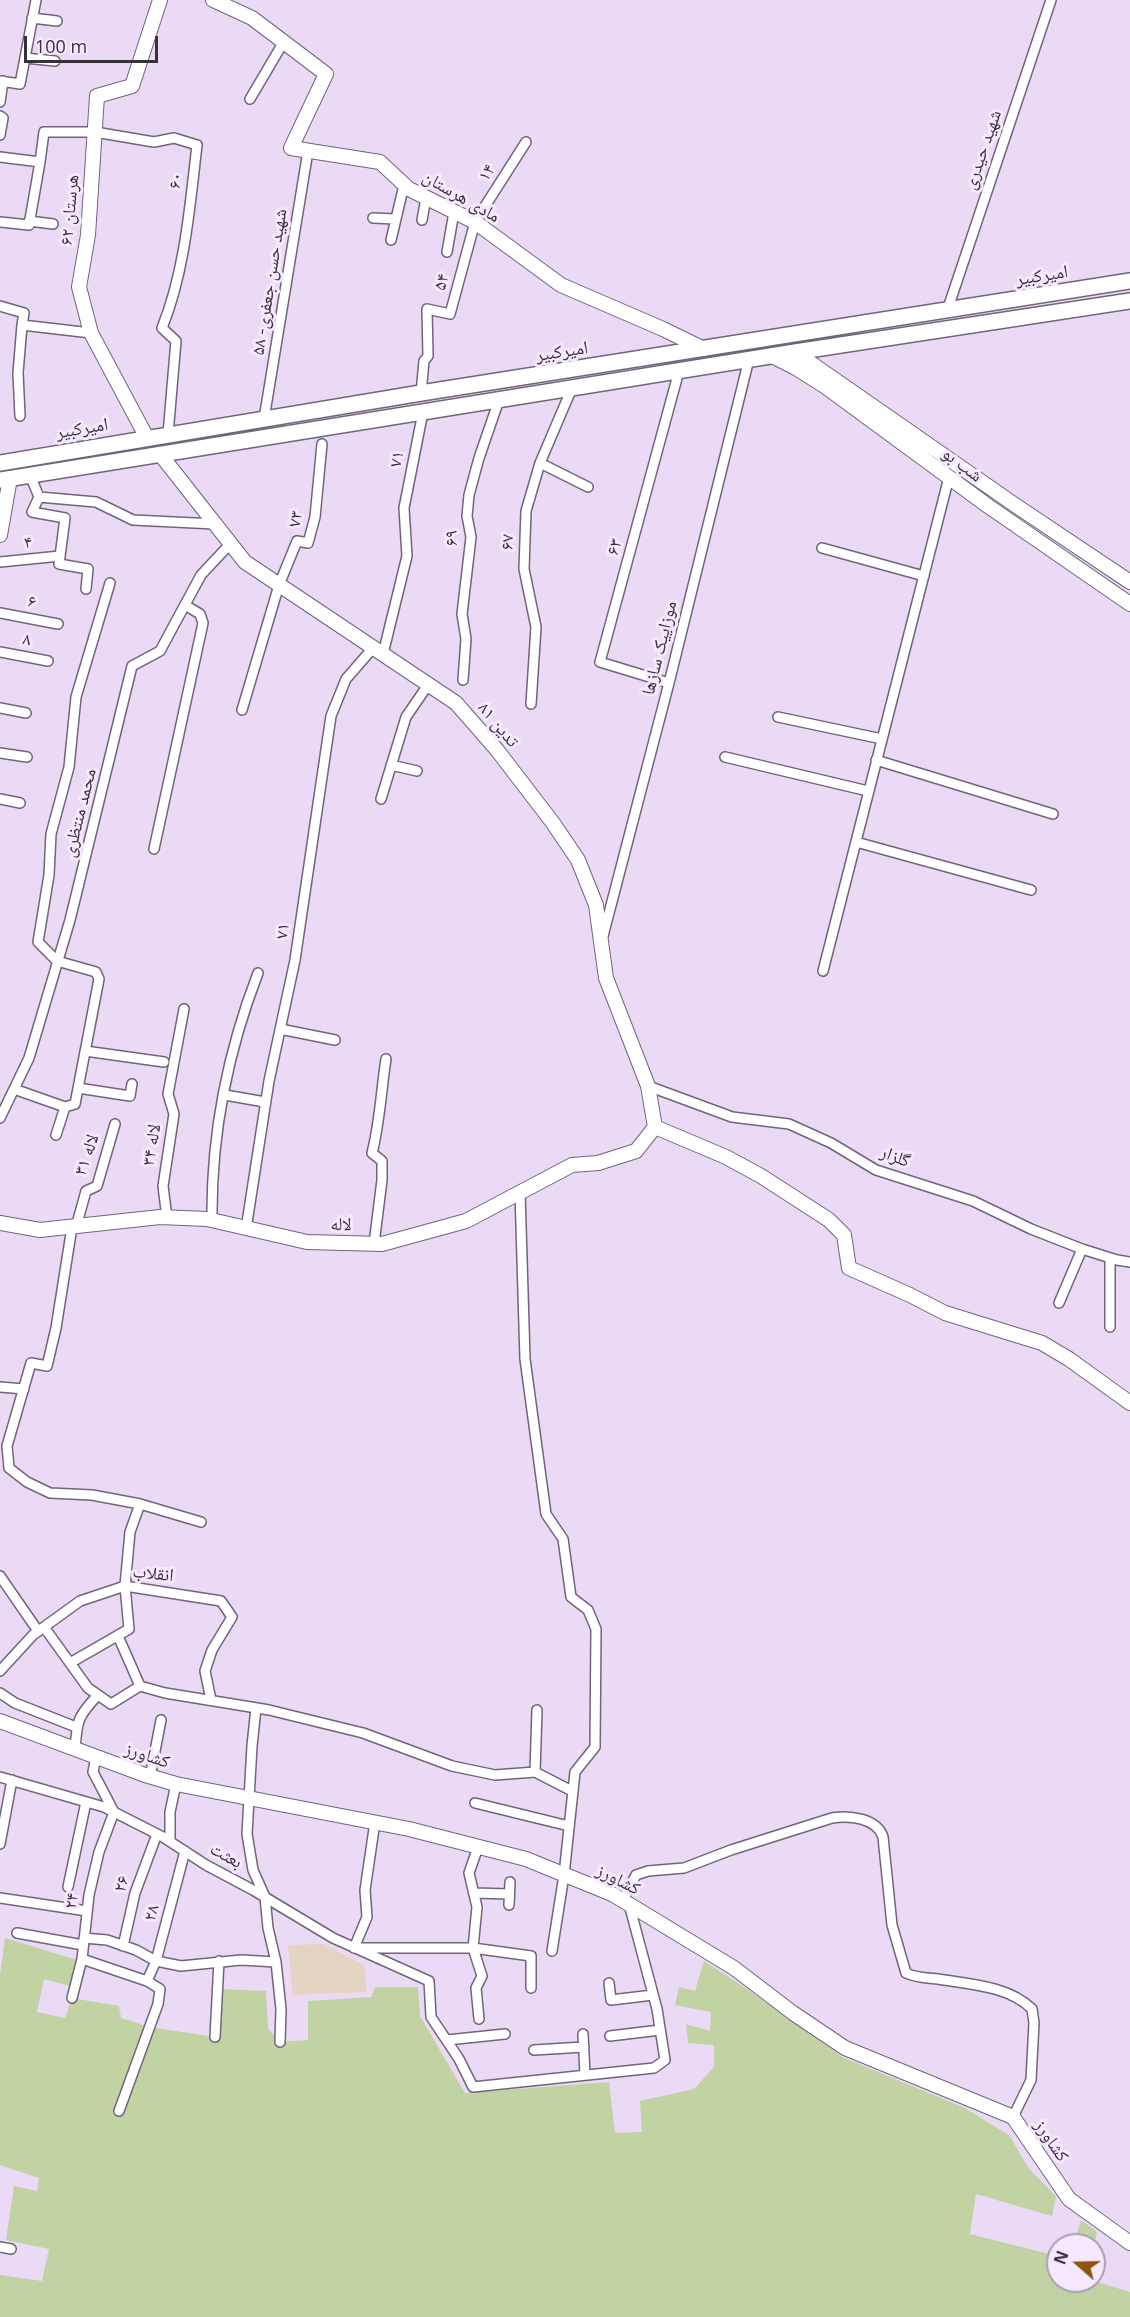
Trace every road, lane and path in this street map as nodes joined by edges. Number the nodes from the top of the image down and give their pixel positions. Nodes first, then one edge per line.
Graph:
1 (36, 0) edge
2 (160, 0) edge
3 (213, 0) edge
4 (1051, 0) edge
5 (32, 18) junction
6 (57, 21) dead end
7 (283, 43) junction
8 (25, 58) junction
9 (55, 61) dead end
10 (1, 81) edge
11 (250, 99) dead end
12 (0, 102) edge
13 (0, 116) edge
14 (95, 132) junction
15 (0, 135) edge
16 (526, 142) dead end
17 (308, 151) junction
18 (0, 157) edge
19 (40, 162) junction
20 (405, 185) junction
21 (426, 198) junction
22 (454, 212) junction
23 (373, 218) dead end
24 (395, 219) junction
25 (422, 220) dead end
26 (29, 221) junction
27 (0, 222) edge
28 (475, 222) junction
29 (53, 224) dead end
30 (391, 240) dead end
31 (447, 252) dead end
32 (1130, 281) edge
33 (1130, 301) edge
34 (0, 306) edge
35 (947, 311) junction
36 (22, 325) junction
37 (90, 333) junction
38 (704, 349) junction
39 (795, 352) junction
40 (772, 356) junction
41 (749, 359) junction
42 (609, 364) junction
43 (679, 371) junction
44 (612, 381) junction
45 (572, 388) junction
46 (421, 393) junction
47 (499, 399) junction
48 (423, 412) junction
49 (20, 416) dead end
50 (264, 419) junction
51 (168, 434) junction
52 (147, 438) junction
53 (322, 444) dead end
54 (160, 454) junction
55 (0, 463) edge
56 (540, 463) junction
57 (30, 475) junction
58 (949, 477) junction
59 (5, 479) edge
60 (588, 487) dead end
61 (39, 497) junction
62 (215, 524) junction
63 (0, 535) edge
64 (230, 544) junction
65 (822, 548) dead end
66 (60, 556) junction
67 (0, 562) edge
68 (924, 576) junction
69 (1130, 582) edge
70 (110, 583) dead end
71 (279, 585) junction
72 (86, 589) dead end
73 (1130, 604) edge
74 (185, 605) junction
75 (0, 613) edge
76 (57, 624) dead end
77 (378, 651) junction
78 (0, 652) edge
79 (48, 661) dead end
80 (463, 680) dead end
81 (669, 683) junction
82 (428, 685) junction
83 (531, 704) dead end
84 (0, 708) edge
85 (242, 710) dead end
86 (26, 713) dead end
87 (778, 717) dead end
88 (882, 739) junction
89 (0, 753) edge
90 (27, 757) dead end
91 (726, 757) dead end
92 (876, 760) junction
93 (391, 765) junction
94 (417, 771) dead end
95 (868, 791) junction
96 (381, 799) dead end
97 (0, 800) edge
98 (20, 802) dead end
99 (1053, 814) dead end
100 (856, 842) junction
101 (154, 849) dead end
102 (1031, 890) dead end
103 (601, 943) junction
104 (57, 961) junction
105 (823, 971) dead end
106 (258, 973) dead end
107 (184, 1009) dead end
108 (280, 1029) junction
109 (335, 1040) dead end
110 (85, 1051) junction
111 (386, 1059) dead end
112 (164, 1062) dead end
113 (132, 1084) dead end
114 (648, 1086) junction
115 (78, 1088) junction
116 (14, 1089) junction
117 (225, 1095) junction
118 (266, 1102) junction
119 (65, 1107) junction
120 (0, 1118) edge
121 (114, 1124) dead end
122 (655, 1127) junction
123 (56, 1135) dead end
124 (520, 1192) junction
125 (167, 1218) junction
126 (212, 1221) junction
127 (0, 1223) edge
128 (74, 1227) junction
129 (246, 1229) junction
130 (374, 1244) junction
131 (1082, 1249) junction
132 (1110, 1258) junction
133 (1130, 1262) edge
134 (1059, 1304) dead end
135 (1110, 1327) dead end
136 (0, 1387) edge
137 (24, 1389) junction
138 (1130, 1403) edge
139 (3, 1449) edge
140 (140, 1504) junction
141 (201, 1522) dead end
142 (0, 1576) edge
143 (125, 1586) junction
144 (41, 1629) junction
145 (118, 1636) junction
146 (70, 1663) junction
147 (0, 1671) edge
148 (140, 1686) junction
149 (0, 1693) edge
150 (98, 1695) junction
151 (211, 1700) junction
152 (256, 1708) junction
153 (537, 1710) dead end
154 (161, 1720) dead end
155 (0, 1721) edge
156 (76, 1727) junction
157 (75, 1749) junction
158 (96, 1757) junction
159 (535, 1772) junction
160 (0, 1776) edge
161 (150, 1777) junction
162 (12, 1780) junction
163 (176, 1784) junction
164 (572, 1791) junction
165 (248, 1798) junction
166 (86, 1802) junction
167 (475, 1803) dead end
168 (114, 1812) junction
169 (375, 1822) junction
170 (568, 1826) junction
171 (157, 1834) junction
172 (170, 1841) junction
173 (0, 1844) edge
174 (478, 1846) junction
175 (185, 1851) junction
176 (564, 1875) junction
177 (510, 1882) dead end
178 (68, 1887) dead end
179 (474, 1893) junction
180 (509, 1893) junction
181 (265, 1897) junction
182 (0, 1898) edge
183 (626, 1902) junction
184 (509, 1905) dead end
185 (87, 1911) junction
186 (17, 1933) dead end
187 (83, 1942) junction
188 (123, 1946) junction
189 (354, 1948) junction
190 (473, 1948) junction
191 (552, 1951) dead end
192 (82, 1959) junction
193 (156, 1961) junction
194 (219, 1961) junction
195 (276, 1962) junction
196 (147, 1981) junction
197 (609, 1983) dead end
198 (531, 1988) dead end
199 (653, 1995) junction
200 (72, 1998) dead end
201 (479, 2019) dead end
202 (660, 2030) junction
203 (505, 2034) dead end
204 (583, 2034) dead end
205 (610, 2036) dead end
206 (215, 2037) dead end
207 (447, 2040) junction
208 (280, 2042) dead end
209 (584, 2047) junction
210 (534, 2050) dead end
211 (585, 2075) junction
212 (119, 2110) dead end
213 (1013, 2117) junction
214 (1130, 2243) edge
215 (0, 2247) edge
216 (11, 2249) dead end

1 - 5 street
2 - 14 street, هرستان ۶۲
3 - 7 street
4 - 35 street, شهيد حیدری
5 - 6 street
5 - 8 street
7 - 11 street
7 - 17 street
8 - 9 street
8 - 10 street
10 - 12 street
13 - 15 street
14 - 19 street, ۶۰
14 - 37 street, هرستان ۶۲
14 - 51 street, ۶۰
16 - 28 street, ۱۴
17 - 20 street, مادی هرستان
17 - 50 street, شهید حسن جعفری- ۵۸
18 - 19 street
19 - 26 street
20 - 21 street, مادی هرستان
20 - 24 street
21 - 22 street, مادی هرستان
21 - 25 street
22 - 28 street, مادی هرستان
22 - 31 street
23 - 24 street
24 - 30 street
26 - 27 street
26 - 29 street
28 - 38 street, مادی هرستان
28 - 46 street, ۵۴
32 - 35 main road, امیرکبیر
33 - 39 main road, امیرکبیر
34 - 36 street
35 - 38 main road, امیرکبیر
36 - 37 street
36 - 49 street
37 - 52 street, هرستان ۶۲
38 - 42 main road, امیرکبیر
39 - 40 main road, امیرکبیر
39 - 69 street, شب بو
40 - 41 main road, امیرکبیر
40 - 58 street, شب بو
41 - 43 main road, امیرکبیر
41 - 81 street, موزاییک سازها
42 - 44 main road
42 - 46 main road, امیرکبیر
43 - 44 main road, امیرکبیر
43 - 81 street, ۶۳
44 - 45 main road, امیرکبیر
45 - 47 main road, امیرکبیر
45 - 56 street, ۶۷
46 - 50 main road, امیرکبیر
47 - 48 main road, امیرکبیر
47 - 80 street, ۶۹
48 - 54 main road, امیرکبیر
48 - 77 street, ۷۱
50 - 51 main road, امیرکبیر
51 - 52 main road, امیرکبیر
52 - 55 main road, امیرکبیر
53 - 71 street, ۷۳
54 - 57 main road, امیرکبیر
54 - 62 street, تدین ۸۱
56 - 60 street
56 - 83 street, ۶۷
57 - 59 main road, امیرکبیر
57 - 61 street
58 - 68 street
58 - 73 street, شب بو
59 - 63 street
61 - 62 street
61 - 66 street
62 - 64 street, تدین ۸۱
64 - 71 street, تدین ۸۱
64 - 74 street, محمد منتظری
65 - 68 street
66 - 67 street, ۴
66 - 72 street
68 - 88 street
70 - 104 street
71 - 77 street, تدین ۸۱
71 - 85 street
74 - 101 street
74 - 104 street, محمد منتظری
75 - 76 street, ۶
77 - 82 street, تدین ۸۱
77 - 108 street, ۷۱
78 - 79 street, ۸
81 - 103 street, موزاییک سازها
82 - 93 street
82 - 103 street, تدین ۸۱
84 - 86 street
87 - 88 street
88 - 92 street
89 - 90 street
91 - 95 street
92 - 95 street
92 - 99 street
93 - 94 street
93 - 96 street
95 - 100 street
97 - 98 street
100 - 102 street
100 - 105 street
103 - 114 street, تدین ۸۱
104 - 110 street
104 - 116 street, محمد منتظری
106 - 117 street
107 - 125 street, لاله ۳۴
108 - 109 street
108 - 118 street, ۷۱
110 - 112 street
110 - 115 street
111 - 130 street
113 - 115 street
114 - 122 street, تدین ۸۱
114 - 131 street, گلزار
115 - 119 street
116 - 119 street
116 - 120 street, محمد منتظری
117 - 118 street
117 - 126 street
118 - 129 street, ۷۱
119 - 123 street
121 - 128 street, لاله ۳۱
122 - 124 street, لاله
122 - 138 street
124 - 130 street, لاله
124 - 164 street
125 - 126 street, لاله
125 - 128 street, لاله
126 - 129 street, لاله
127 - 128 street, لاله
128 - 137 street
129 - 130 street, لاله
131 - 132 street, گلزار
131 - 134 street
132 - 133 street, گلزار
132 - 135 street
136 - 137 street
137 - 139 street
139 - 140 street
140 - 141 street
140 - 143 street
142 - 144 street
143 - 144 street, انقلاب
143 - 145 street
143 - 151 street, انقلاب
144 - 146 street
144 - 147 street, انقلاب
145 - 146 street
145 - 148 street
146 - 150 street
148 - 150 street
148 - 151 street
149 - 156 street
150 - 156 street
151 - 152 street
152 - 159 street
152 - 165 street
153 - 159 street
154 - 161 street
155 - 157 street, کشاورز
156 - 157 street
157 - 158 street, کشاورز
158 - 161 street, کشاورز
158 - 168 street
159 - 164 street
160 - 162 street, بعثت
161 - 163 street, کشاورز
162 - 166 street, بعثت
162 - 173 street
163 - 165 street, کشاورز
163 - 172 street
164 - 170 street
165 - 169 street, کشاورز
165 - 181 street
166 - 168 street, بعثت
166 - 178 street
167 - 170 street
168 - 171 street, بعثت
168 - 185 street, ۲۴
169 - 174 street, کشاورز
169 - 189 street
170 - 176 street
171 - 172 street, بعثت
171 - 188 street, ۲۶
172 - 175 street, بعثت
174 - 176 street, کشاورز
174 - 179 street
175 - 181 street, بعثت
175 - 193 street, ۲۸
176 - 183 street, کشاورز
176 - 191 street
177 - 180 street
179 - 180 street
179 - 190 street
180 - 184 street
181 - 189 street, بعثت
181 - 195 street
182 - 185 street
183 - 199 street
183 - 213 street, کشاورز
183 - 213 street
185 - 187 street, ۲۴
186 - 187 street
187 - 188 street
187 - 192 street, ۲۴
188 - 193 street
189 - 190 street
189 - 207 street, بعثت
190 - 198 street
190 - 201 street
192 - 196 street
192 - 200 street, ۲۴
193 - 194 street
193 - 196 street, ۲۸
194 - 195 street
194 - 206 street
195 - 208 street
196 - 212 street
197 - 199 street
199 - 202 street
202 - 205 street
202 - 211 street
203 - 207 street
204 - 209 street
207 - 211 street
209 - 210 street
209 - 211 street
213 - 214 street, کشاورز
215 - 216 street

